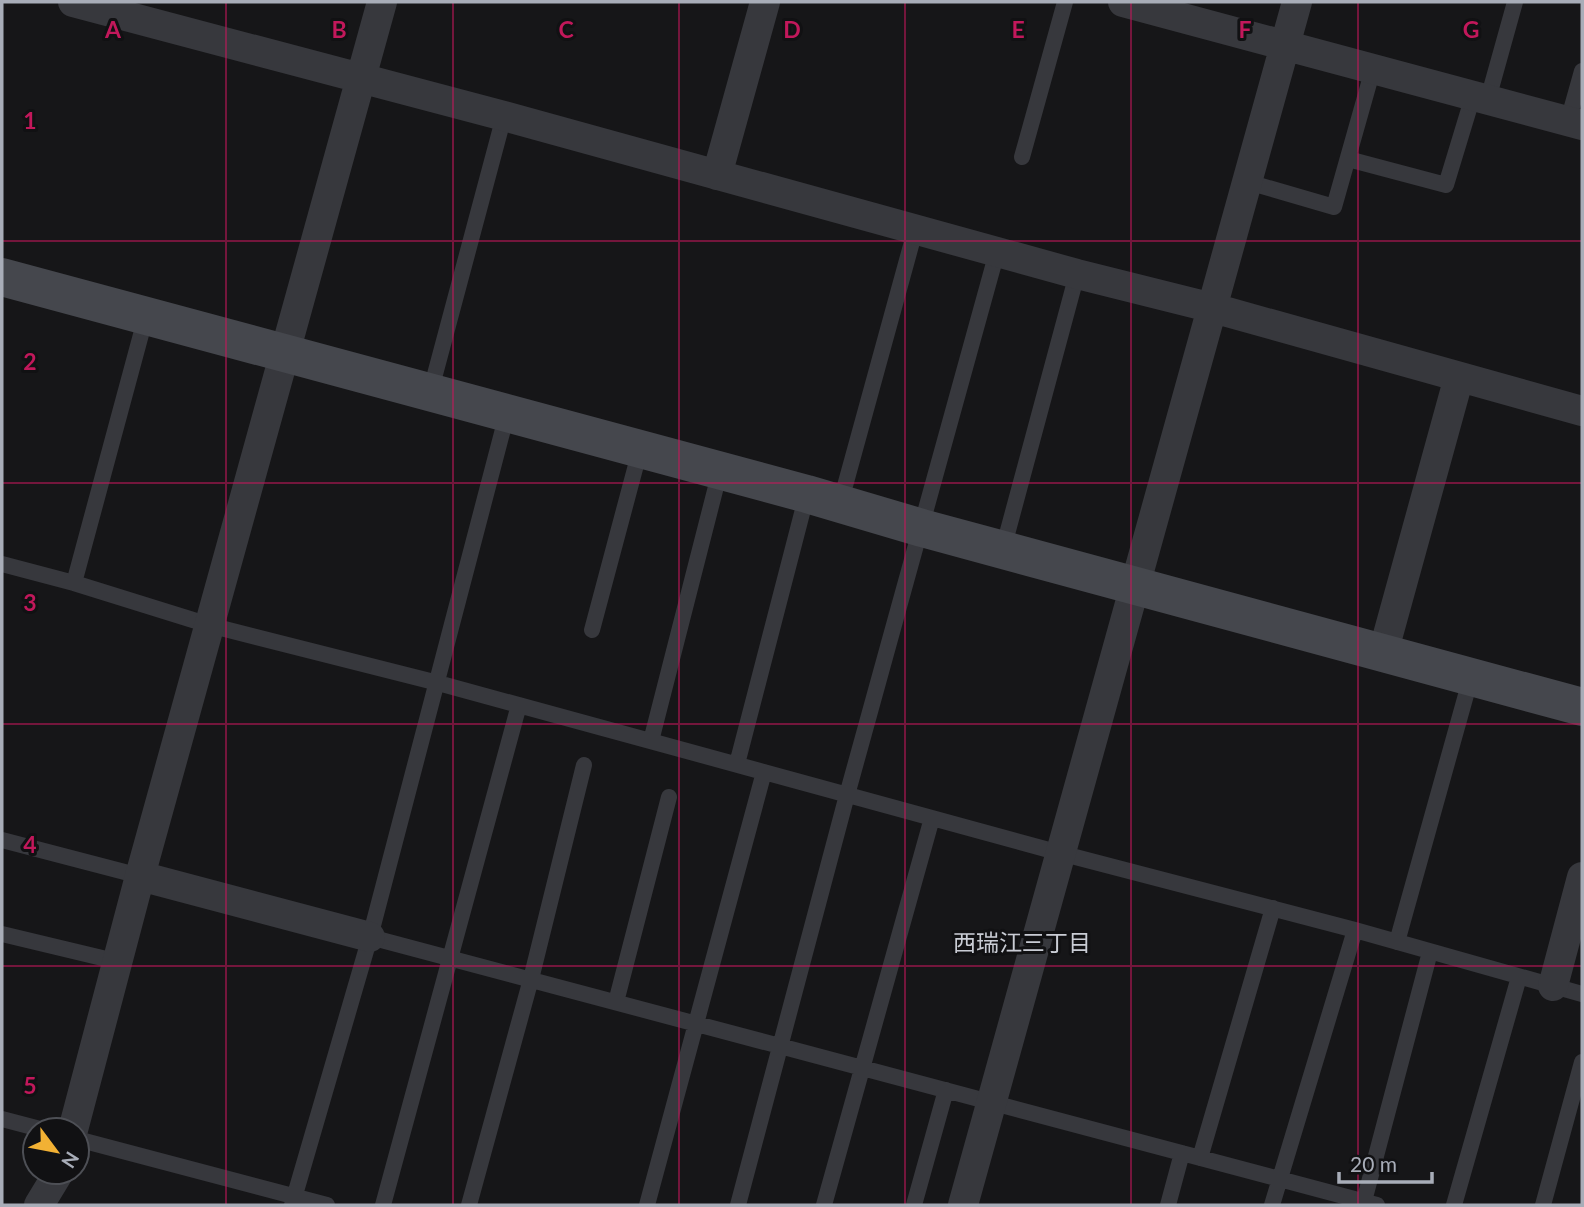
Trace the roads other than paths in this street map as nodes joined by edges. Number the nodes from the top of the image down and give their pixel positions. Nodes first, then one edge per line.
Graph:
1 (73, 2) edge
2 (382, 2) edge
3 (765, 2) edge
4 (1065, 2) edge
5 (1297, 2) edge
6 (1514, 2) edge
7 (1134, 3) edge
8 (1285, 45) junction
9 (1373, 69) junction
10 (1582, 71) edge
11 (360, 79) junction
12 (1480, 98) junction
13 (504, 116) junction
14 (1575, 123) edge
15 (1022, 157) dead end
16 (1348, 159) junction
17 (717, 175) junction
18 (1248, 182) junction
19 (915, 231) junction
20 (997, 252) junction
21 (1077, 274) junction
22 (2, 277) edge
23 (1213, 308) junction
24 (146, 316) junction
25 (286, 354) junction
26 (1459, 377) junction
27 (430, 393) junction
28 (1582, 411) edge
29 (507, 414) junction
30 (640, 450) junction
31 (720, 471) junction
32 (823, 499) junction
33 (922, 528) junction
34 (1003, 550) junction
35 (2, 564) edge
36 (74, 583) junction
37 (1138, 586) junction
38 (209, 625) junction
39 (592, 630) dead end
40 (1383, 653) junction
41 (1471, 677) junction
42 (438, 683) junction
43 (519, 705) junction
44 (1582, 707) edge
45 (651, 741) junction
46 (737, 764) junction
47 (584, 765) dead end
48 (764, 772) junction
49 (847, 795) junction
50 (669, 797) dead end
51 (932, 818) junction
52 (2, 840) edge
53 (1060, 853) junction
54 (140, 876) junction
55 (1582, 877) edge
56 (1273, 908) junction
57 (1355, 930) junction
58 (2, 934) edge
59 (370, 937) junction
60 (1397, 942) junction
61 (1430, 952) junction
62 (450, 958) junction
63 (118, 962) junction
64 (1520, 976) junction
65 (531, 979) junction
66 (1553, 985) junction
67 (1582, 994) edge
68 (616, 1002) junction
69 (696, 1023) junction
70 (782, 1047) junction
71 (1582, 1062) edge
72 (862, 1068) junction
73 (946, 1090) junction
74 (992, 1102) junction
75 (77, 1116) edge
76 (2, 1119) edge
77 (21, 1124) edge
78 (91, 1143) edge
79 (1182, 1153) junction
80 (1200, 1158) junction
81 (1279, 1179) junction
82 (51, 1186) edge
83 (293, 1201) edge
84 (1368, 1204) edge
85 (39, 1205) edge
86 (327, 1205) edge
87 (383, 1205) edge
88 (469, 1205) edge
89 (647, 1205) edge
90 (738, 1205) edge
91 (824, 1205) edge
92 (914, 1205) edge
93 (963, 1205) edge
94 (1168, 1205) edge
95 (1272, 1205) edge
96 (1454, 1205) edge
97 (1543, 1205) edge

1 - 11 street
2 - 11 street
3 - 17 street
4 - 15 lane
5 - 8 street
6 - 12 lane
7 - 8 street
8 - 9 street
8 - 18 street
9 - 12 street
9 - 16 lane
10 - 14 lane
11 - 13 street
11 - 25 street
12 - 14 street
12 - 16 lane
13 - 17 street
13 - 27 lane
16 - 18 lane
17 - 19 street
18 - 23 street
19 - 20 street
19 - 32 lane
20 - 21 street
20 - 33 lane
21 - 23 street
21 - 34 lane
22 - 24 street
23 - 26 street
23 - 37 street
24 - 25 street
24 - 36 lane
25 - 27 street
25 - 38 street
26 - 28 street
26 - 40 street
27 - 29 street
29 - 30 street
29 - 42 lane
30 - 31 street
30 - 39 lane
31 - 32 street
31 - 45 lane
32 - 33 street
32 - 46 lane
33 - 34 street
33 - 49 lane
34 - 37 street
35 - 36 lane
36 - 38 lane
37 - 40 street
37 - 53 street
38 - 42 lane
38 - 54 street
40 - 41 street
41 - 44 street
41 - 60 lane
42 - 43 lane
42 - 59 lane
43 - 45 lane
43 - 62 lane
45 - 46 lane
46 - 48 lane
47 - 65 lane
48 - 49 lane
48 - 69 lane
49 - 51 lane
49 - 70 lane
50 - 68 lane
51 - 53 lane
51 - 72 lane
52 - 54 lane
53 - 56 lane
53 - 74 street
54 - 59 street
54 - 63 street
55 - 66 street
56 - 57 lane
56 - 80 lane
57 - 60 lane
57 - 81 lane
58 - 63 lane
59 - 62 lane
59 - 83 lane
60 - 61 lane
61 - 64 lane
61 - 84 lane
62 - 65 lane
62 - 87 lane
63 - 75 street
64 - 66 lane
64 - 96 lane
65 - 68 lane
65 - 88 lane
66 - 67 lane
68 - 69 lane
69 - 70 lane
69 - 89 lane
70 - 72 lane
70 - 90 lane
71 - 97 lane
72 - 73 lane
72 - 91 lane
73 - 74 lane
73 - 92 lane
74 - 79 lane
74 - 93 street
76 - 77 lane
78 - 83 lane
79 - 80 lane
79 - 94 lane
80 - 81 lane
81 - 84 lane
81 - 95 lane
82 - 85 street
83 - 86 lane

